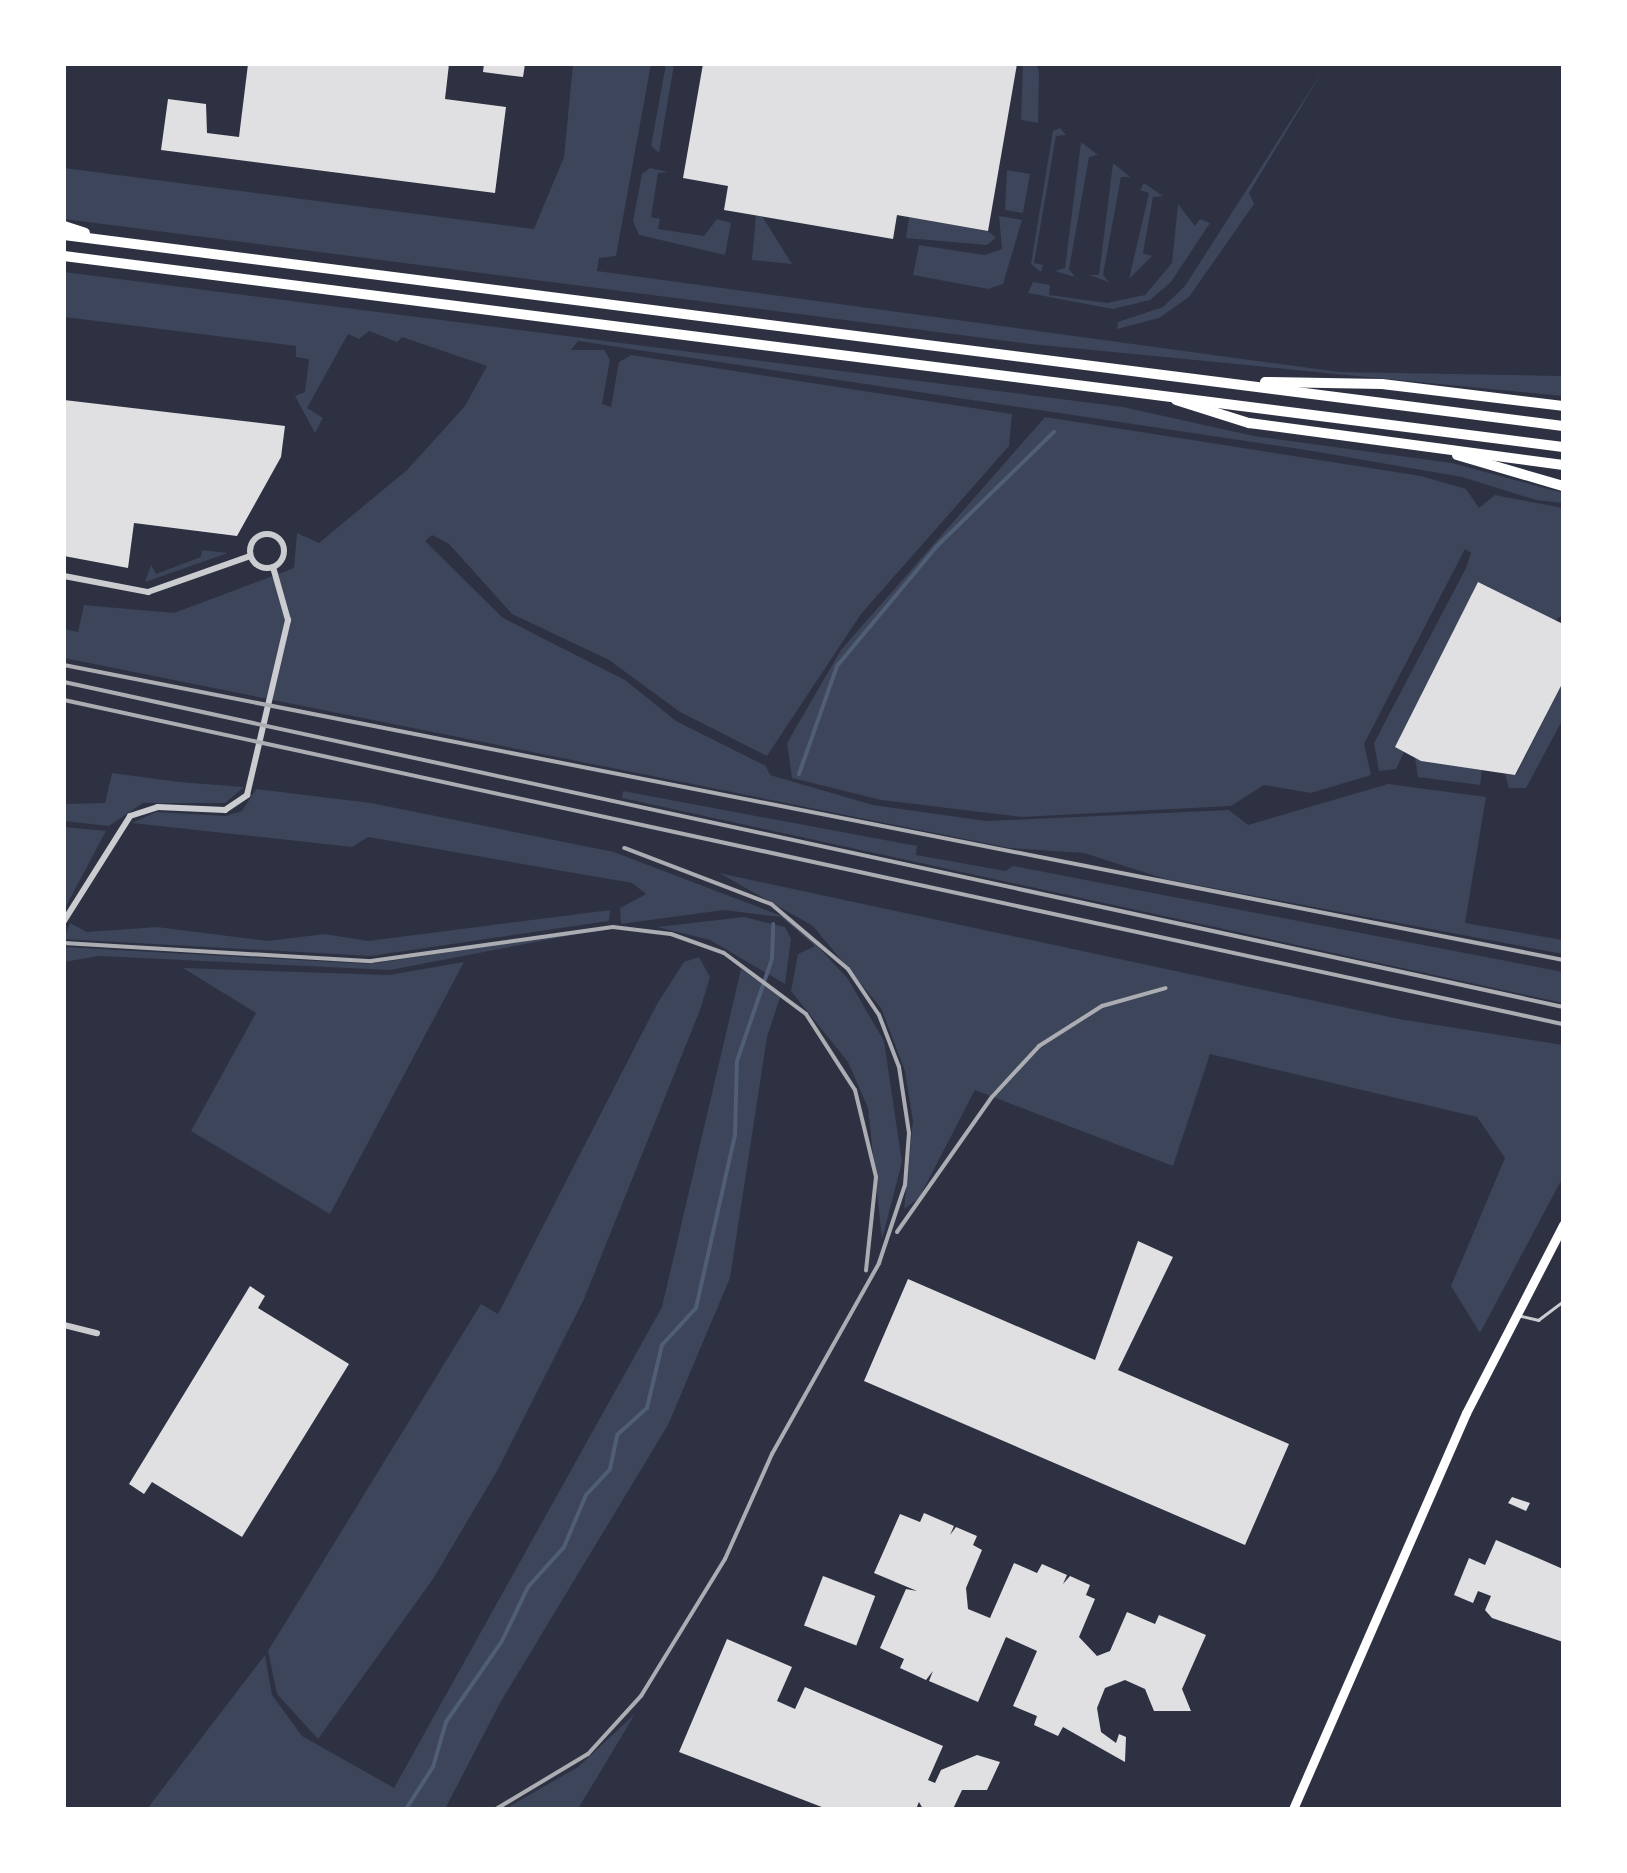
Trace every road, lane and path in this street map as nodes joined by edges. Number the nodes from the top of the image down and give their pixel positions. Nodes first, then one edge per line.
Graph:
1 (64, 226) edge
2 (64, 235) edge
3 (98, 238) junction
4 (64, 256) edge
5 (1219, 381) junction
6 (1164, 395) junction
7 (1563, 406) edge
8 (1563, 426) edge
9 (1563, 447) edge
10 (1448, 450) junction
11 (1563, 465) edge
12 (1563, 486) edge
13 (250, 556) junction
14 (273, 567) junction
15 (64, 576) edge
16 (64, 921) edge
17 (1563, 1225) edge
18 (1563, 1301) edge
19 (1514, 1313) junction
20 (64, 1325) edge
21 (97, 1333) dead end
22 (1293, 1809) edge

1 - 3 highway
2 - 3 highway
3 - 5 highway
4 - 6 highway
5 - 7 highway
5 - 8 highway
6 - 9 highway
6 - 10 highway
10 - 11 highway
10 - 12 highway
13 - 14 street
13 - 14 street
13 - 15 street
14 - 16 street
17 - 19 main road
18 - 19 lane
19 - 22 main road
20 - 21 street

